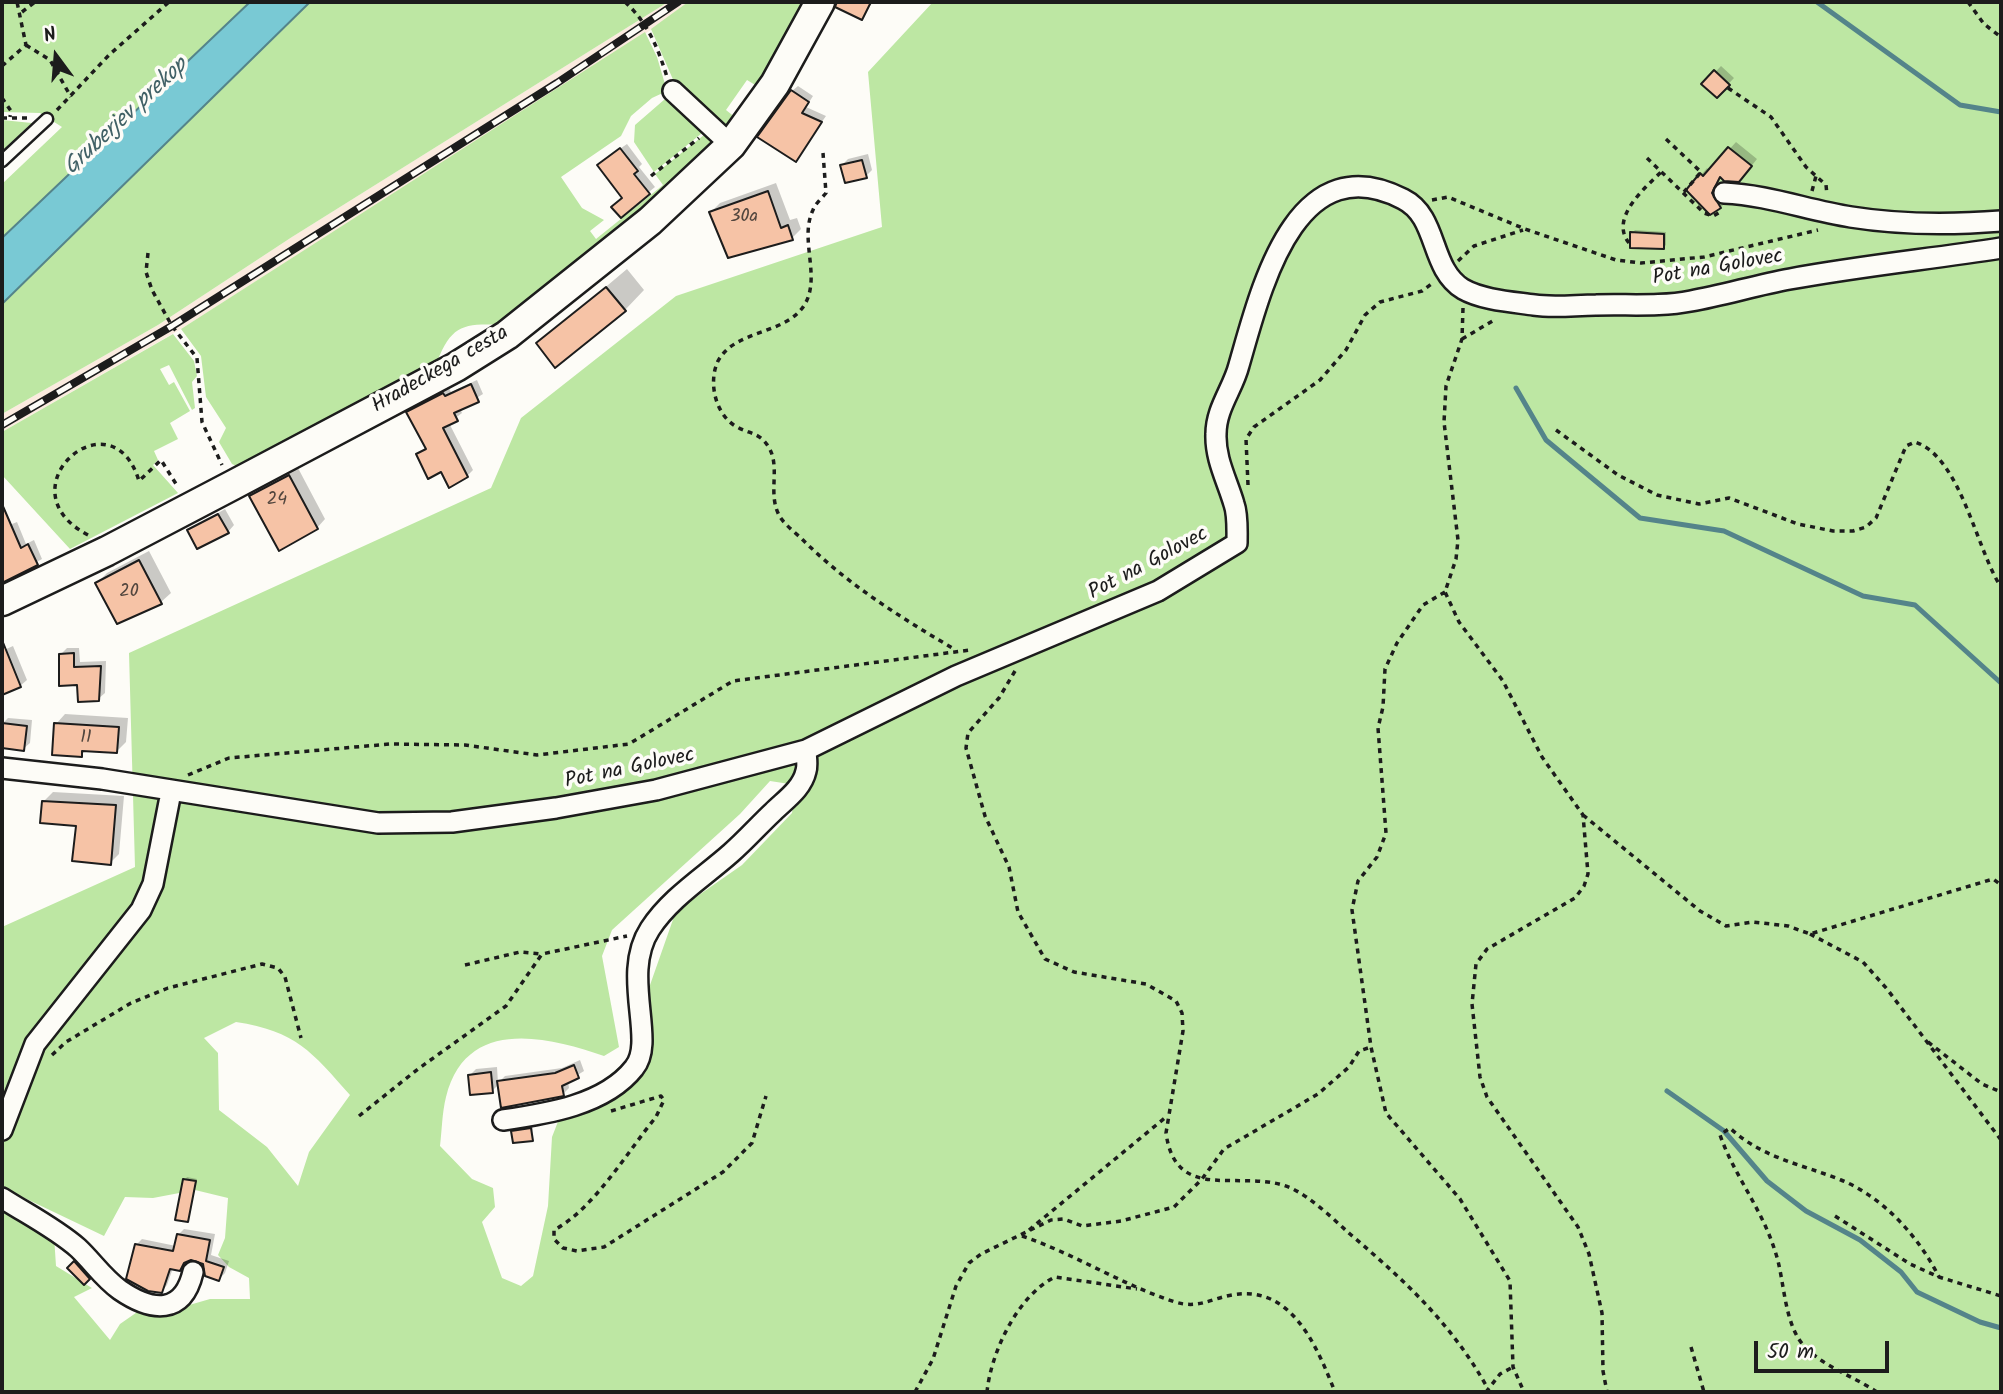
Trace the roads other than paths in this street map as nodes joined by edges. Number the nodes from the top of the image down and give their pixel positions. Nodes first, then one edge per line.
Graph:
1 (820, 2) edge
2 (673, 92) road end
3 (45, 122) road end
4 (722, 136) junction
5 (2, 161) edge
6 (1730, 193) road end
7 (2001, 221) edge
8 (2001, 248) edge
9 (2, 601) edge
10 (806, 750) junction
11 (2, 768) edge
12 (164, 791) junction
13 (503, 1120) dead end
14 (2, 1130) edge
15 (2, 1198) edge
16 (193, 1272) dead end

1 - 4 street, Hradeckega cesta
2 - 4 street
3 - 5 lane
4 - 9 street, Hradeckega cesta
6 - 7 street
8 - 10 street, Pot na Golovec
10 - 12 street, Pot na Golovec
10 - 13 street
11 - 12 street, Pot na Golovec
12 - 14 street
15 - 16 street

